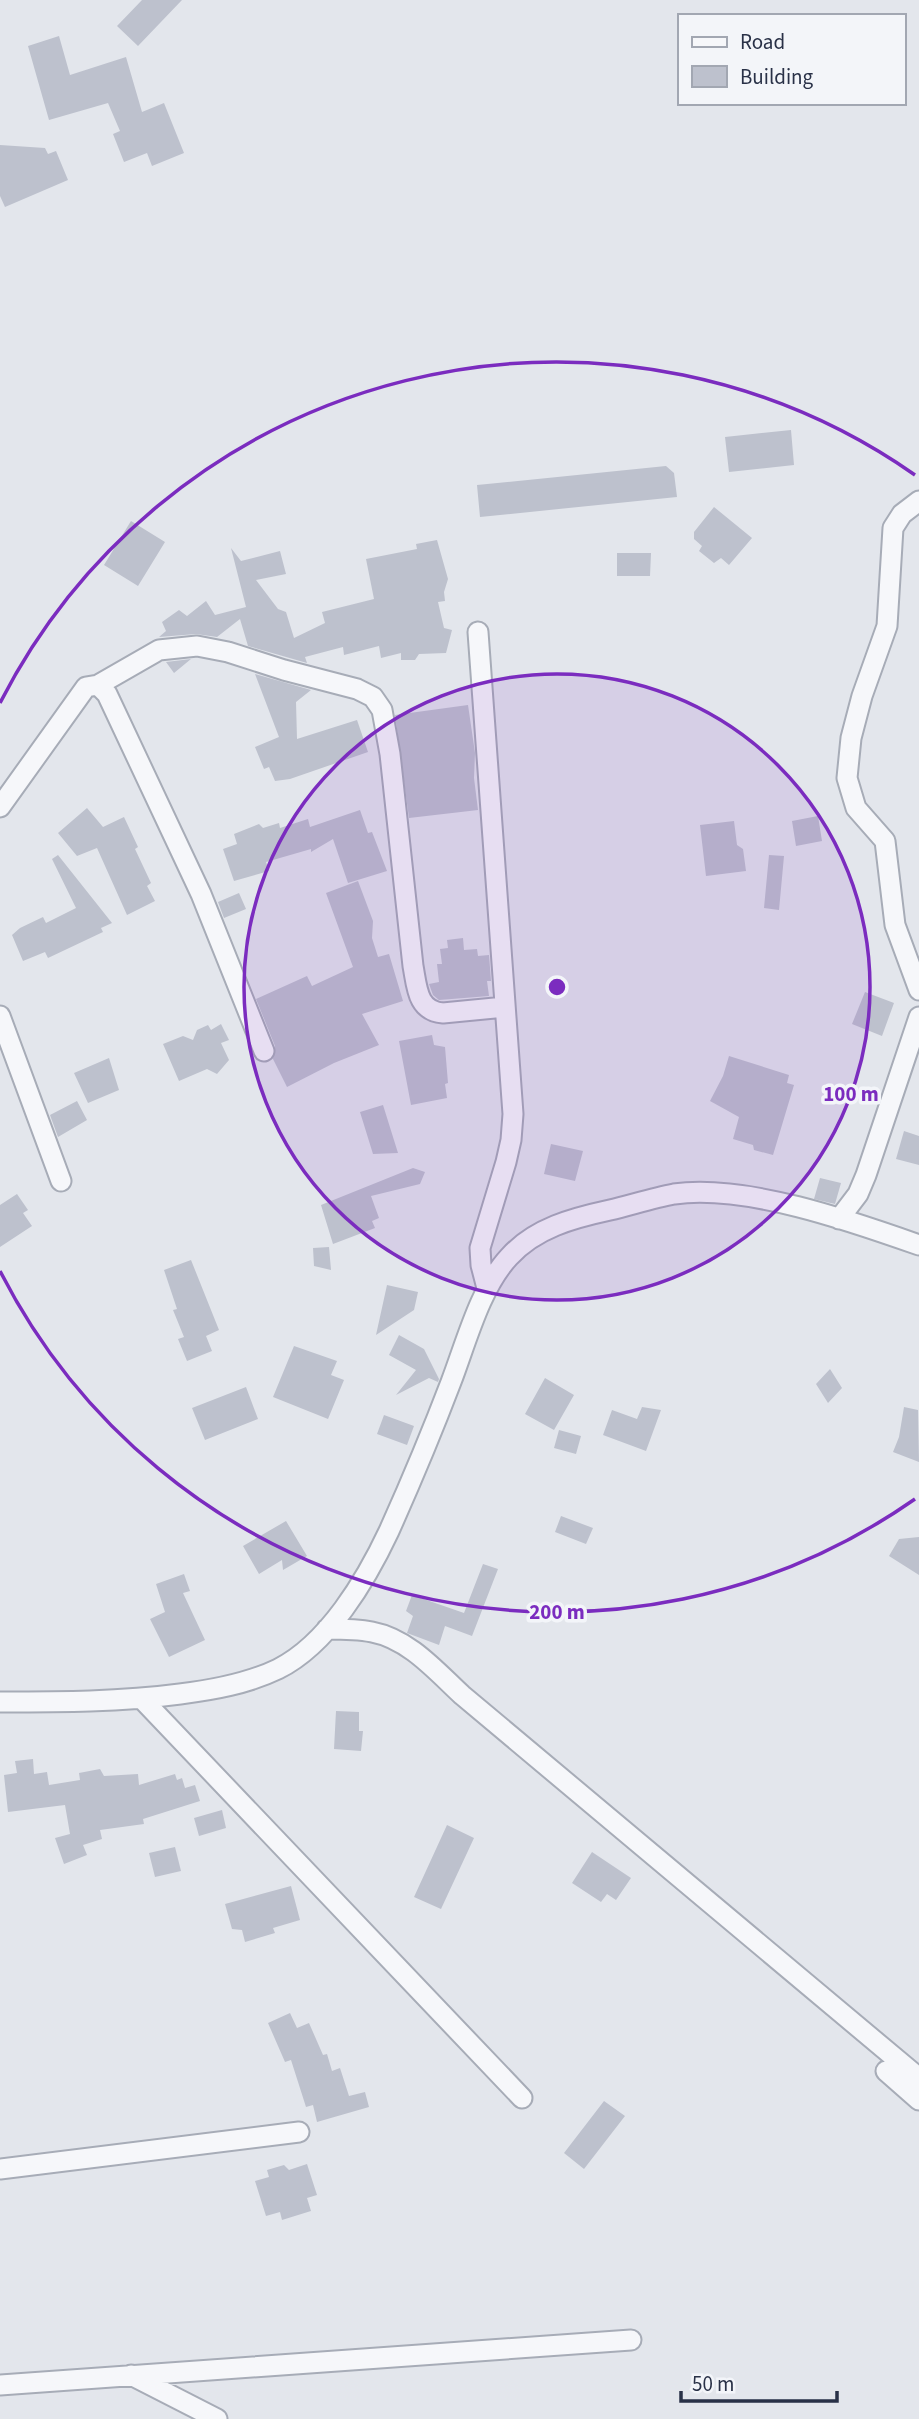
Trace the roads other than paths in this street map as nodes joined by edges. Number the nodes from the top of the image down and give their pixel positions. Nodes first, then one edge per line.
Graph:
1 (919, 501) edge
2 (478, 632) dead end
3 (98, 685) junction
4 (0, 807) edge
5 (919, 990) edge
6 (505, 1007) junction
7 (0, 1016) edge
8 (919, 1017) edge
9 (264, 1051) dead end
10 (61, 1181) dead end
11 (839, 1219) junction
12 (919, 1245) edge
13 (487, 1288) junction
14 (327, 1629) junction
15 (142, 1699) junction
16 (0, 1702) edge
17 (886, 2071) dead end
18 (919, 2078) edge
19 (523, 2098) dead end
20 (919, 2100) edge
21 (299, 2132) dead end
22 (0, 2169) edge
23 (631, 2340) dead end
24 (130, 2374) junction
25 (0, 2385) edge
26 (217, 2419) edge

1 - 5 street
2 - 6 street
3 - 4 street
3 - 6 street
3 - 9 street
6 - 13 street
7 - 10 street
8 - 11 street
11 - 12 street
11 - 13 street
13 - 14 street
14 - 15 street
14 - 18 street
15 - 16 street
15 - 19 street
17 - 20 street
21 - 22 street
23 - 24 street
24 - 25 street
24 - 26 street

